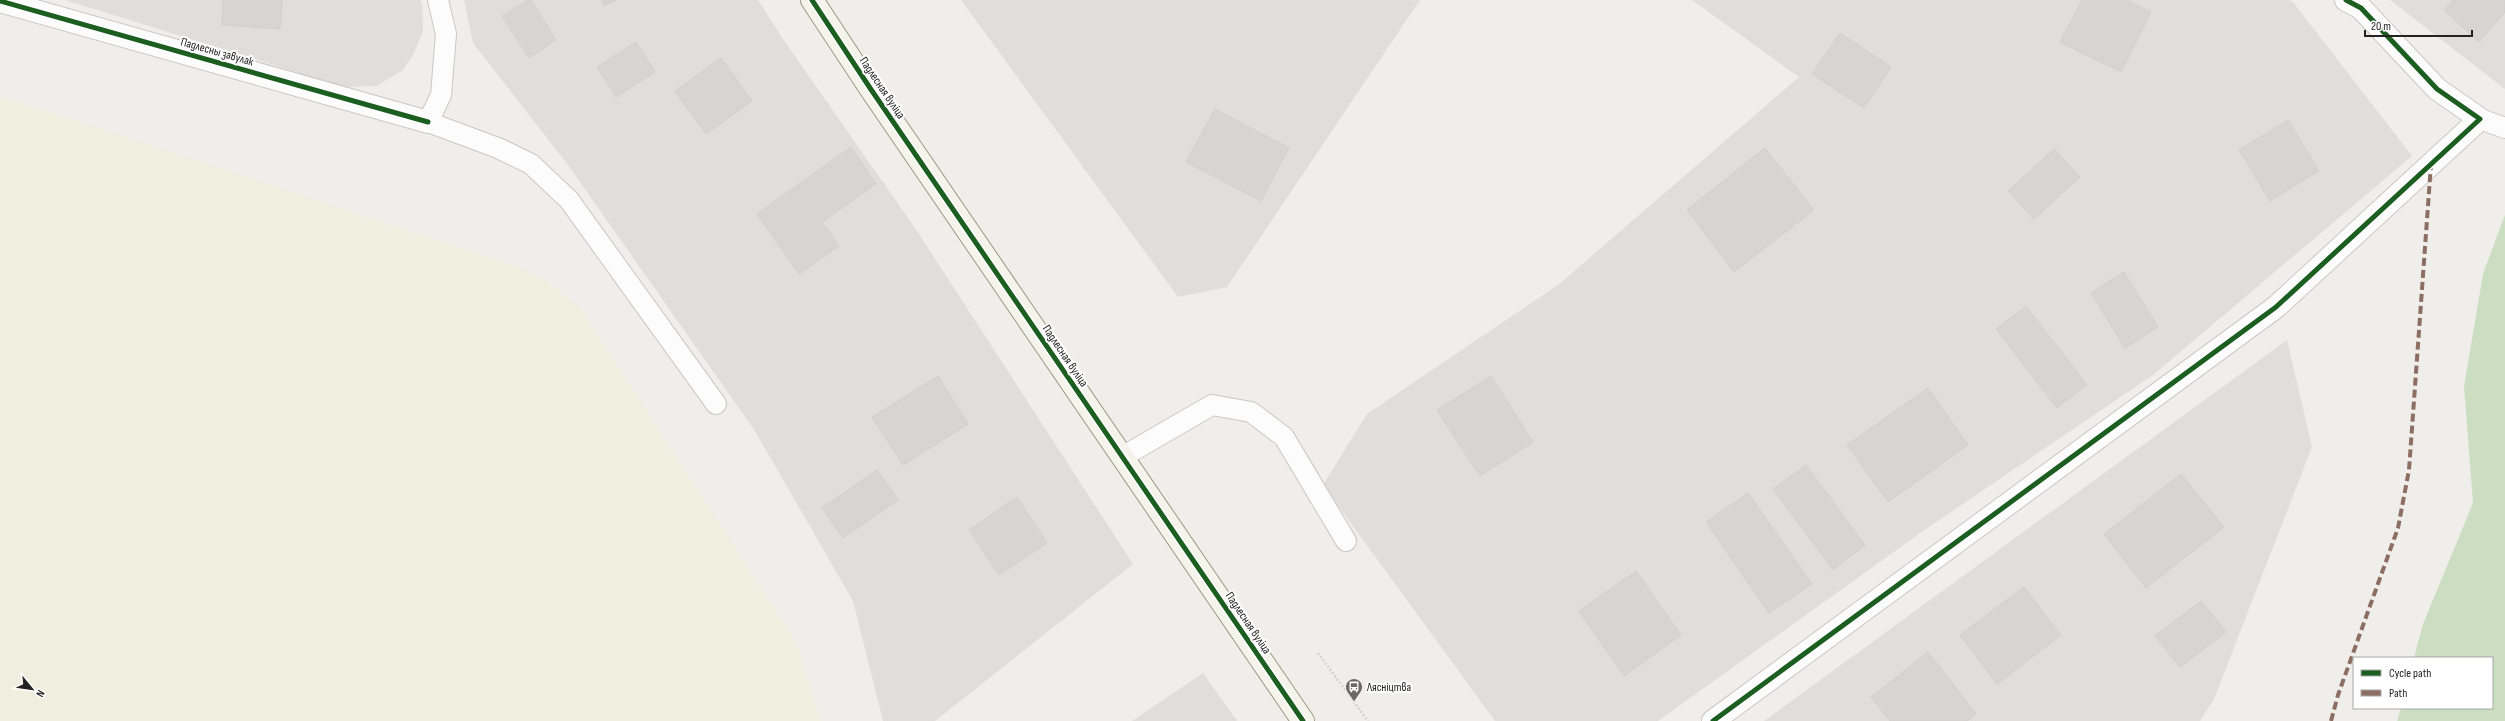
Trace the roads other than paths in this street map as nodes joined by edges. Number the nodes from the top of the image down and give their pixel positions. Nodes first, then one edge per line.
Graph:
1 (438, 0) edge
2 (812, 0) edge
3 (2346, 0) edge
4 (0, 1) edge
5 (2480, 118) junction
6 (428, 122) junction
7 (2505, 128) edge
8 (716, 404) dead end
9 (1122, 457) junction
10 (1346, 541) dead end
11 (1303, 721) edge
12 (1713, 721) edge

1 - 6 lane
2 - 9 main road, Падлесная вуліца
3 - 5 street
4 - 6 street, Падлесны завулак
5 - 7 lane
5 - 12 street
6 - 8 lane
9 - 10 lane
9 - 11 main road, Падлесная вуліца

